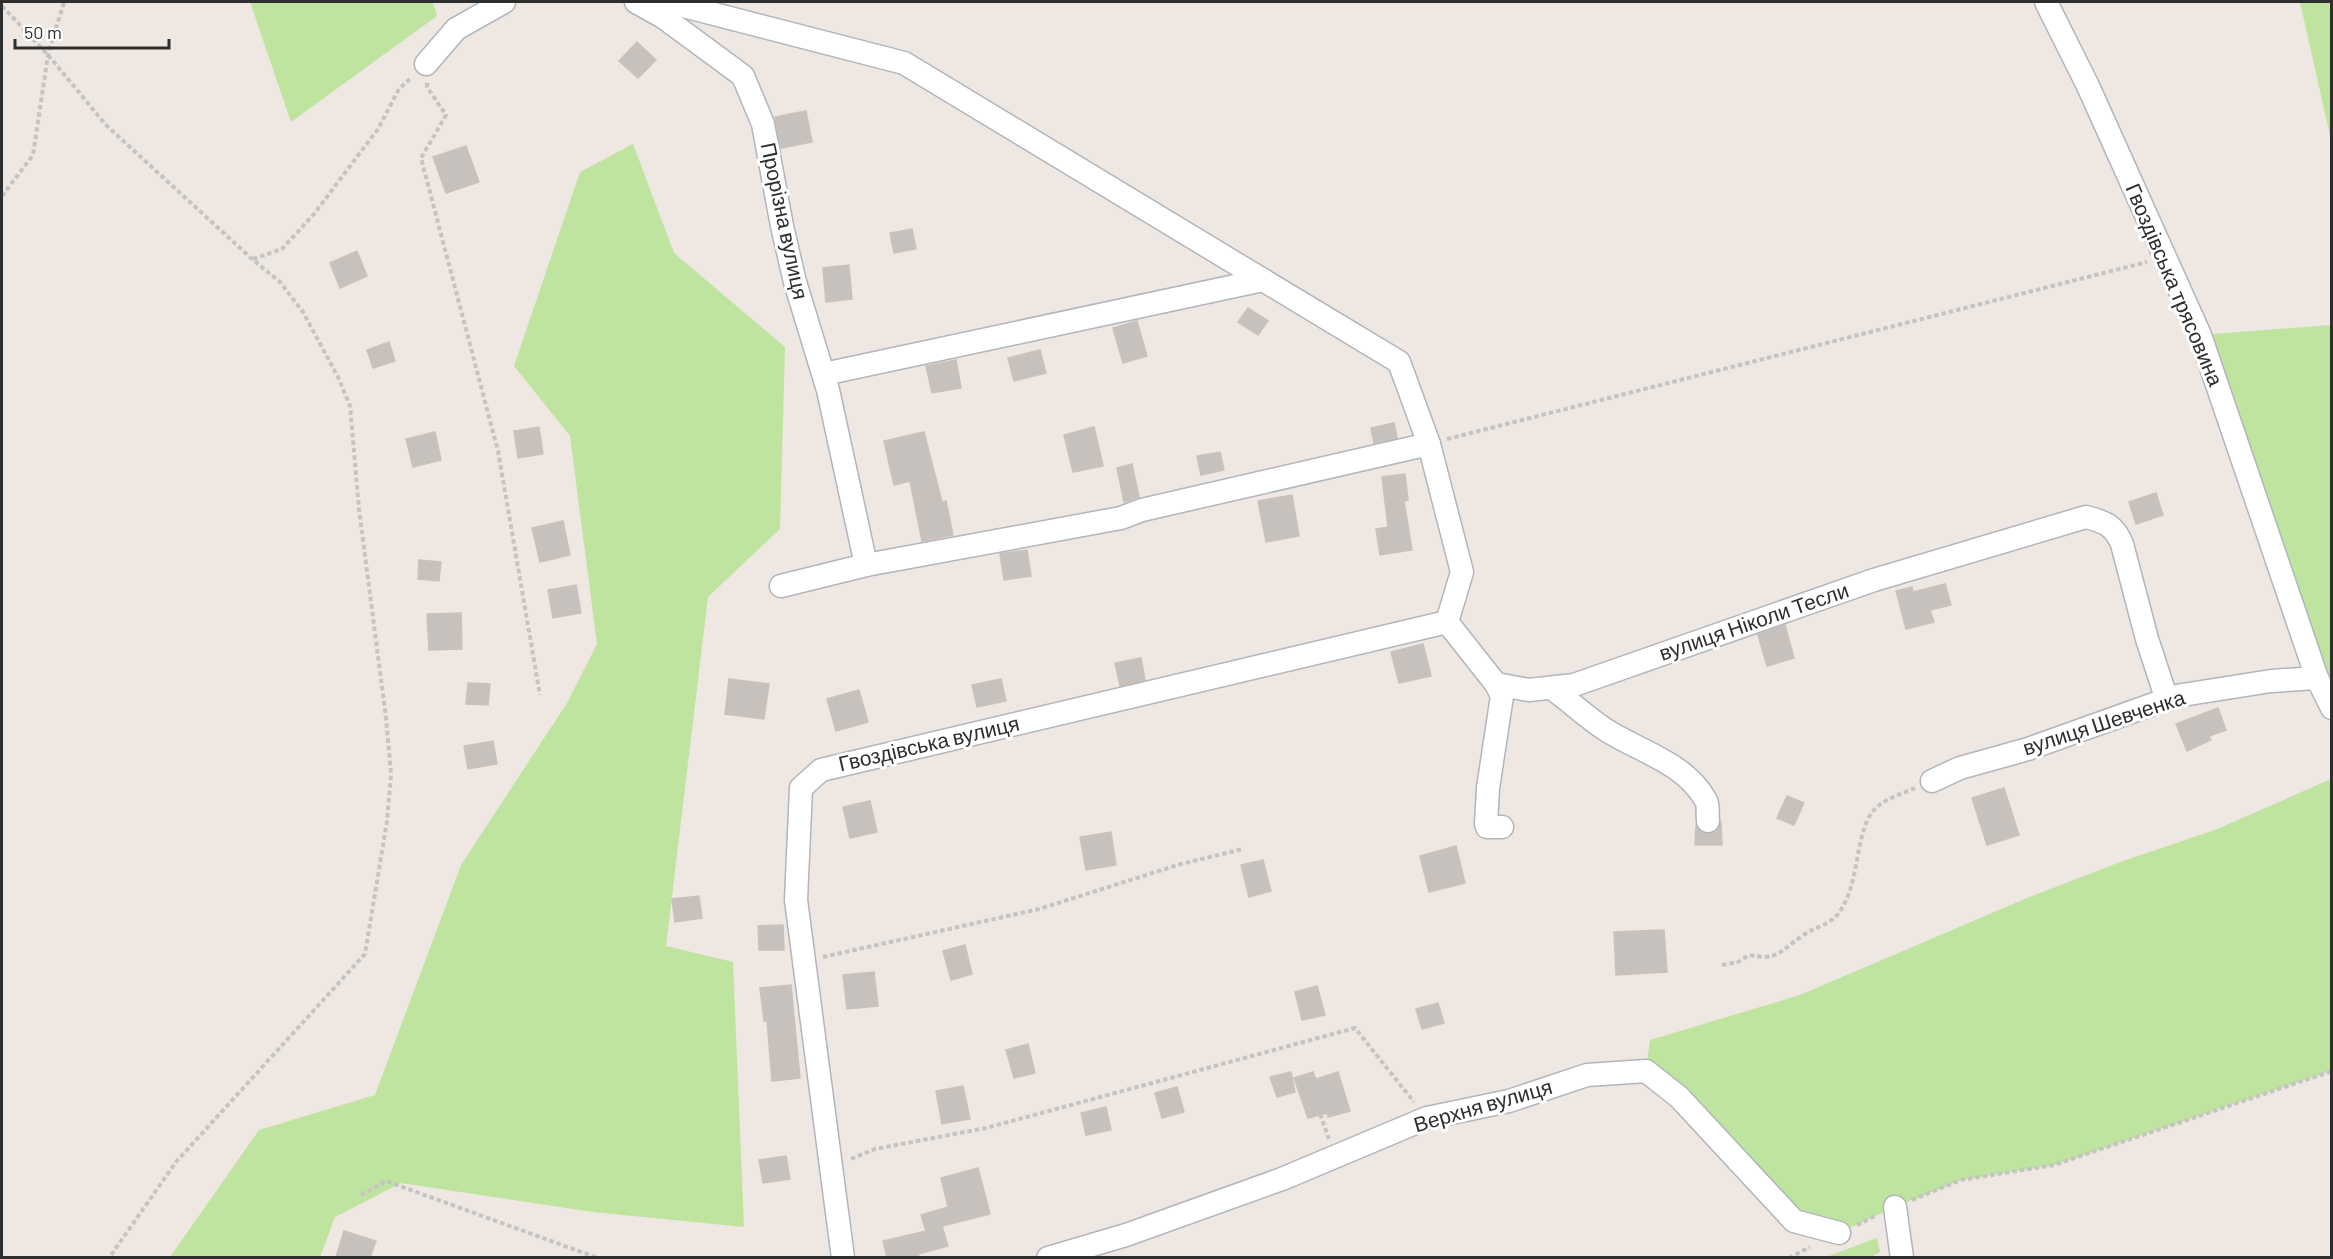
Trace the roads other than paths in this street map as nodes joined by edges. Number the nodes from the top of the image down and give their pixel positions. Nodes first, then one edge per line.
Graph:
1 (504, 2) edge
2 (636, 2) edge
3 (668, 2) edge
4 (2046, 2) edge
5 (426, 64) road end
6 (1263, 280) junction
7 (824, 374) junction
8 (1429, 444) junction
9 (866, 565) junction
10 (781, 586) dead end
11 (1448, 620) junction
12 (2317, 678) junction
13 (1496, 684) junction
14 (1551, 688) junction
15 (2166, 700) junction
16 (2331, 708) edge
17 (1932, 781) road end
18 (1708, 821) dead end
19 (1494, 826) dead end
20 (1895, 1207) road end
21 (1839, 1233) road end
22 (843, 1257) edge
23 (1048, 1257) edge
24 (1902, 1257) edge

1 - 5 street
2 - 7 street, Прорізна вулиця
3 - 6 street
4 - 12 street, Гвоздівська трясовина
6 - 7 street
6 - 8 street
7 - 9 street, Прорізна вулиця
8 - 9 street
8 - 11 street
9 - 10 street
11 - 13 street
11 - 22 street, Гвоздівська вулиця
12 - 15 street, вулиця Шевченка
12 - 16 street, Гвоздівська трясовина
13 - 14 street, вулиця Ніколи Тесли
13 - 19 street
14 - 15 street, вулиця Ніколи Тесли
14 - 18 street
15 - 17 street, вулиця Шевченка
20 - 24 street
21 - 23 street, Верхня вулиця

